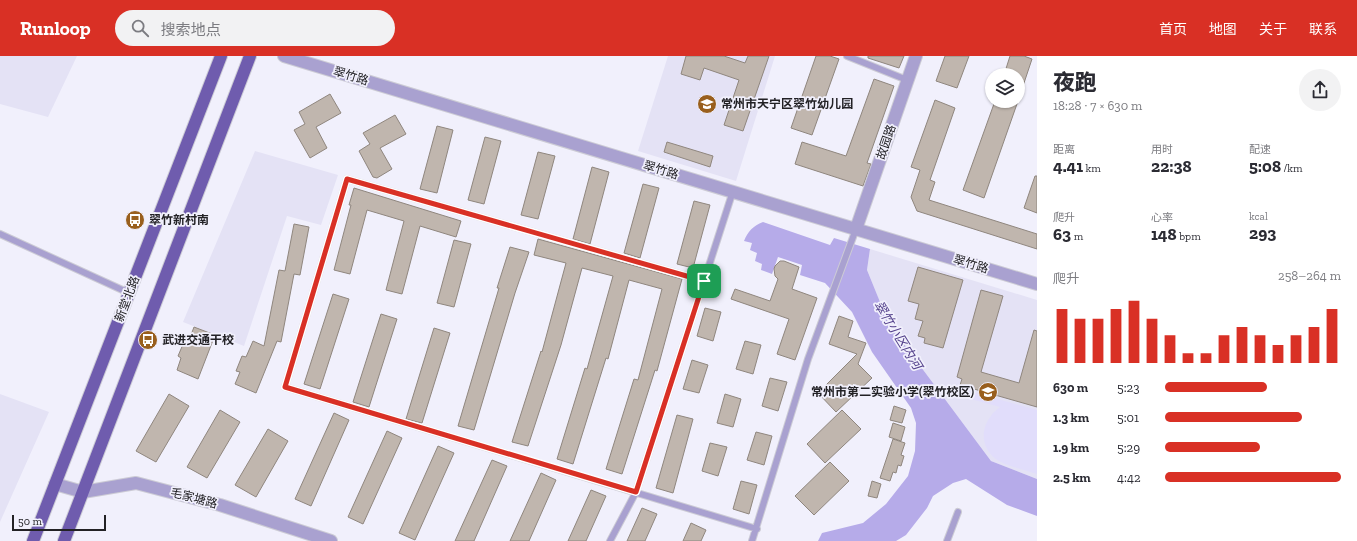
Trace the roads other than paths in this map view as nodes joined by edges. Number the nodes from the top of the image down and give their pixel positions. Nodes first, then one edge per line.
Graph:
1 (221, 56) edge
2 (250, 56) edge
3 (284, 56) edge
4 (848, 56) edge
5 (916, 56) edge
6 (907, 80) junction
7 (733, 191) junction
8 (856, 229) junction
9 (0, 234) edge
10 (704, 281) junction
11 (1037, 284) edge
12 (130, 292) junction
13 (55, 484) junction
14 (83, 492) junction
15 (636, 492) junction
16 (958, 512) dead end
17 (757, 529) junction
18 (33, 541) edge
19 (64, 541) edge
20 (331, 541) edge
21 (610, 541) edge
22 (752, 541) edge
23 (947, 541) edge

1 - 12 main road, 新堂北路
2 - 14 main road
3 - 7 street, 翠竹路
4 - 6 lane
5 - 6 street, 故园路
6 - 8 street, 故园路
7 - 8 street, 翠竹路
7 - 10 lane
8 - 11 street, 翠竹路
8 - 17 lane
9 - 12 lane
10 - 15 lane
10 - 15 lane
12 - 13 main road, 新堂北路
13 - 14 street, 毛家塘路
13 - 18 main road, 新堂北路
14 - 19 main road
14 - 20 street, 毛家塘路
15 - 17 lane
15 - 21 lane
16 - 23 lane
17 - 22 lane

